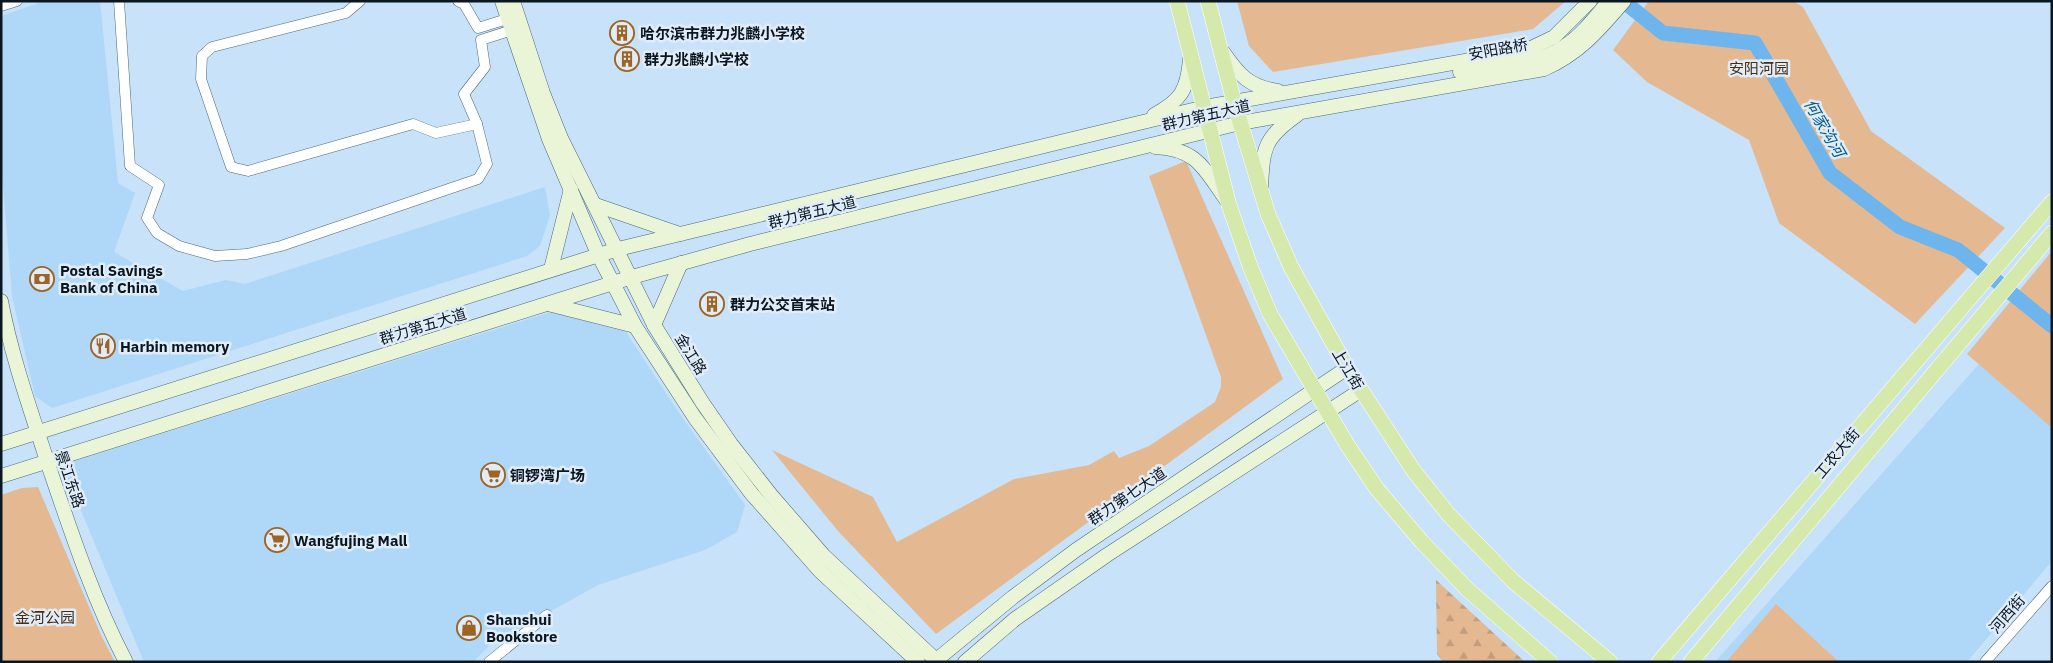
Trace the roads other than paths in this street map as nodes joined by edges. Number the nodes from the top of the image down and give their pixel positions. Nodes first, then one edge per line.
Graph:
1 (17, 1) edge
2 (119, 1) edge
3 (360, 1) edge
4 (458, 1) edge
5 (502, 1) edge
6 (514, 1) edge
7 (1177, 1) edge
8 (1208, 1) edge
9 (1590, 1) edge
10 (1609, 1) edge
11 (1624, 1) edge
12 (1, 6) edge
13 (510, 24) junction
14 (1220, 48) junction
15 (1191, 52) junction
16 (1319, 86) junction
17 (1286, 92) junction
18 (1234, 102) junction
19 (1205, 107) junction
20 (1302, 112) junction
21 (1141, 122) junction
22 (1240, 123) junction
23 (478, 124) junction
24 (1210, 130) junction
25 (1142, 147) junction
26 (571, 189) junction
27 (1261, 190) junction
28 (2052, 202) edge
29 (596, 205) junction
30 (1229, 205) junction
31 (2052, 233) edge
32 (681, 234) junction
33 (618, 249) junction
34 (598, 254) junction
35 (681, 263) junction
36 (551, 269) junction
37 (632, 277) junction
38 (613, 284) junction
39 (1, 301) edge
40 (548, 304) junction
41 (654, 325) junction
42 (635, 326) junction
43 (1347, 368) junction
44 (1314, 390) junction
45 (1361, 390) junction
46 (1327, 411) junction
47 (37, 433) junction
48 (1, 444) edge
49 (47, 461) junction
50 (1, 476) edge
51 (2052, 586) edge
52 (547, 616) dead end
53 (936, 661) edge
54 (126, 662) edge
55 (489, 662) edge
56 (918, 662) edge
57 (965, 662) edge
58 (1550, 662) edge
59 (1610, 662) edge
60 (1659, 662) edge
61 (1691, 662) edge
62 (1985, 662) edge

1 - 12 street
2 - 23 street
3 - 23 street
4 - 13 street
5 - 13 main road, 金江路
6 - 29 main road, 金江路
7 - 15 main road
8 - 14 main road, 上江街
9 - 16 main road, 群力第五大道
10 - 16 main road, 安阳路桥
11 - 20 main road, 群力第五大道
13 - 23 street
13 - 26 main road, 金江路
14 - 17 main road
14 - 18 main road, 上江街
15 - 19 main road
15 - 21 main road
16 - 17 main road, 群力第五大道
17 - 18 main road, 群力第五大道
18 - 19 main road, 群力第五大道
18 - 22 main road, 上江街
19 - 21 main road, 群力第五大道
19 - 24 main road
20 - 22 main road, 群力第五大道
20 - 27 main road
21 - 32 main road, 群力第五大道
22 - 24 main road, 群力第五大道
22 - 27 main road, 上江街
24 - 25 main road, 群力第五大道
24 - 30 main road
25 - 30 main road
25 - 35 main road, 群力第五大道
26 - 34 main road, 金江路
26 - 36 main road
27 - 43 main road, 上江街
28 - 60 main road, 工农大街
29 - 32 main road
29 - 33 main road, 金江路
30 - 44 main road
31 - 61 main road, 工农大街
32 - 33 main road, 群力第五大道
33 - 34 main road, 群力第五大道
33 - 37 main road, 金江路
34 - 36 main road, 群力第五大道
34 - 38 main road, 金江路
35 - 37 main road, 群力第五大道
35 - 41 main road
36 - 47 main road, 群力第五大道
37 - 38 main road, 群力第五大道
37 - 41 main road, 金江路
38 - 40 main road, 群力第五大道
38 - 42 main road, 金江路
39 - 47 main road, 景江东路
40 - 42 main road
40 - 49 main road, 群力第五大道
41 - 53 main road, 金江路
42 - 56 main road, 金江路
43 - 44 main road, 群力第七大道
43 - 45 main road, 上江街
44 - 46 main road
44 - 53 main road, 群力第七大道
45 - 46 main road
45 - 59 main road, 上江街
46 - 57 main road
46 - 58 main road
47 - 48 main road, 群力第五大道
47 - 49 main road, 景江东路
49 - 50 main road, 群力第五大道
49 - 54 main road, 景江东路
51 - 62 street, 河西街
52 - 55 street

